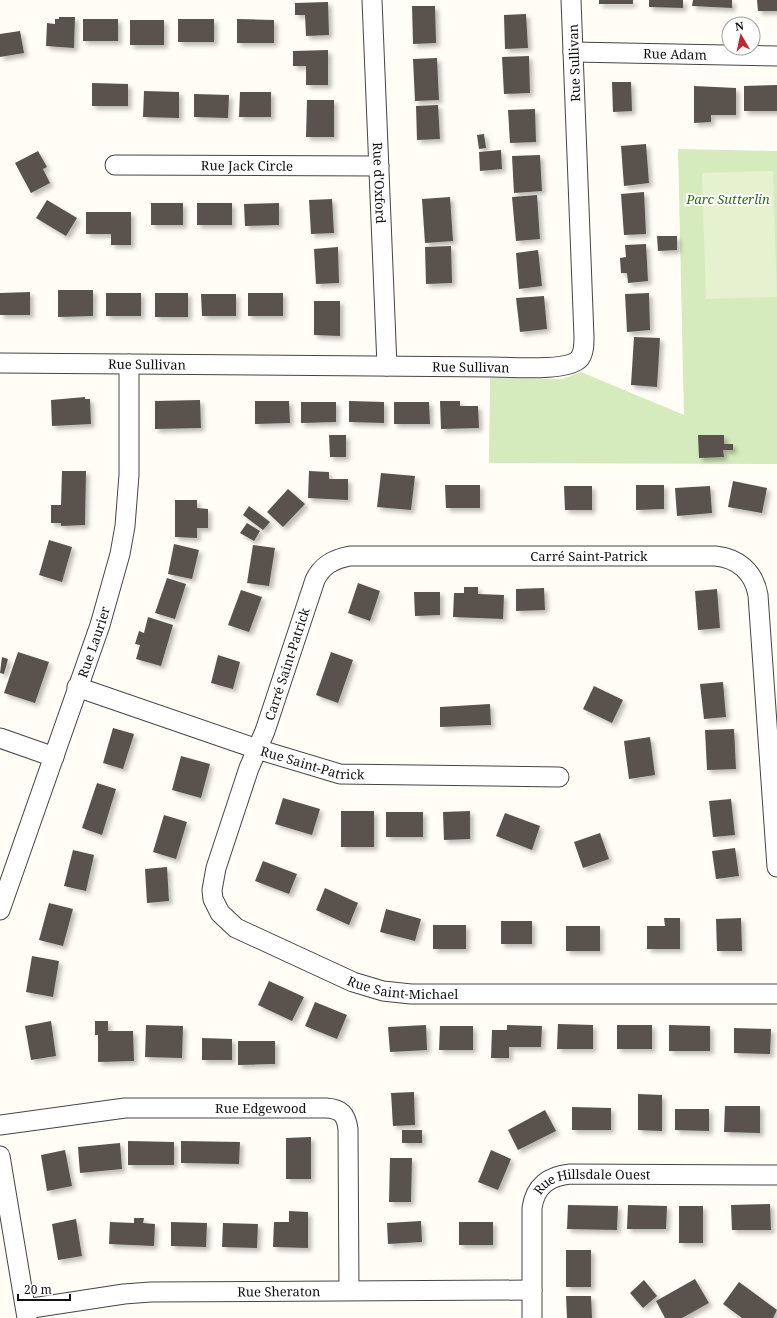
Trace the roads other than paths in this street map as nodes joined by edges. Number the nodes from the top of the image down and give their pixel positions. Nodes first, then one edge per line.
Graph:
1 (372, 0) edge
2 (571, 0) edge
3 (573, 52) junction
4 (777, 56) edge
5 (115, 165) dead end
6 (378, 166) junction
7 (0, 363) edge
8 (129, 364) junction
9 (387, 366) junction
10 (77, 687) junction
11 (0, 738) edge
12 (257, 749) junction
13 (54, 757) junction
14 (559, 777) dead end
15 (777, 867) edge
16 (0, 910) edge
17 (777, 994) edge
18 (0, 1125) edge
19 (0, 1156) edge
20 (777, 1174) edge
21 (349, 1290) junction
22 (532, 1290) junction
23 (26, 1314) edge
24 (532, 1318) edge

1 - 6 street, Rue d'Oxford
2 - 3 street, Rue Sullivan
3 - 4 street, Rue Adam
3 - 9 street, Rue Sullivan
5 - 6 street, Rue Jack Circle
6 - 9 street, Rue d'Oxford
7 - 8 street, Rue Sullivan
8 - 9 street, Rue Sullivan
8 - 10 street, Rue Laurier
10 - 12 street, Rue Saint-Patrick
10 - 13 street, Rue Laurier
11 - 13 street
12 - 14 street, Rue Saint-Patrick
12 - 15 street, Carré Saint-Patrick
12 - 17 street, Rue Saint-Michael
13 - 16 street, Rue Laurier
18 - 21 street, Rue Edgewood
19 - 23 street
20 - 22 street, Rue Hillsdale Ouest
21 - 22 street, Rue Sheraton
21 - 23 street, Rue Sheraton
22 - 24 street, Rue Hillsdale Ouest

